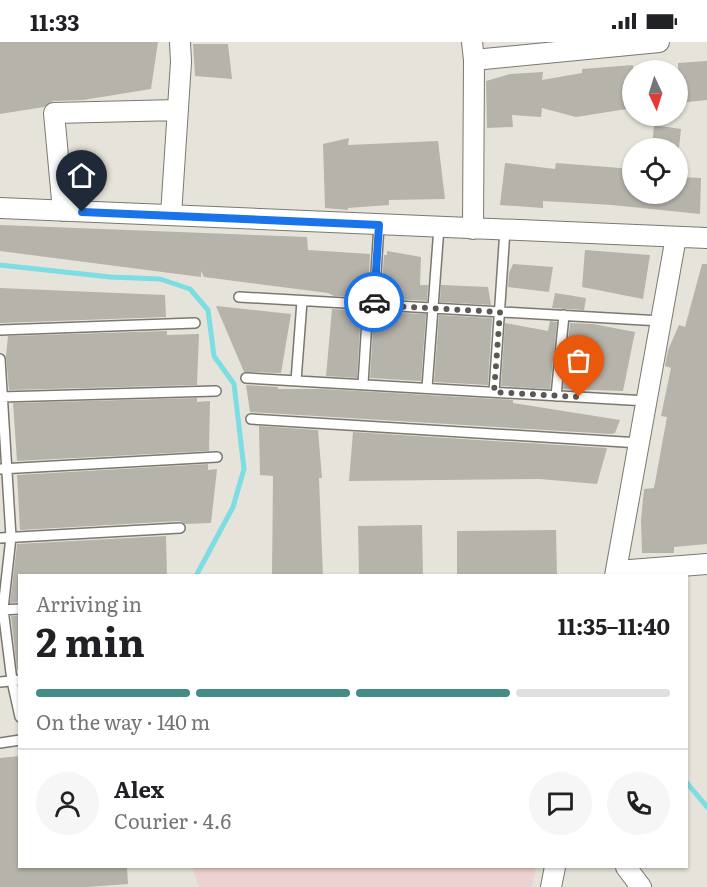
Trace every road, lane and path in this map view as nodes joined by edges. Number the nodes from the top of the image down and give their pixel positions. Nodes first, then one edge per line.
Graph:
1 (180, 42) edge
2 (659, 42) edge
3 (590, 45) edge
4 (473, 51) edge
5 (178, 110) junction
6 (0, 208) edge
7 (63, 211) junction
8 (171, 215) junction
9 (379, 225) junction
10 (439, 228) junction
11 (473, 229) junction
12 (505, 230) junction
13 (676, 237) junction
14 (707, 238) edge
15 (239, 297) dead end
16 (302, 301) junction
17 (371, 305) junction
18 (433, 308) junction
19 (500, 312) junction
20 (564, 315) junction
21 (661, 321) junction
22 (195, 323) dead end
23 (0, 330) edge
24 (0, 359) edge
25 (246, 378) dead end
26 (296, 381) junction
27 (363, 384) junction
28 (427, 388) junction
29 (216, 391) dead end
30 (494, 392) junction
31 (556, 396) junction
32 (1, 397) edge
33 (647, 401) junction
34 (251, 419) dead end
35 (640, 443) junction
36 (217, 458) dead end
37 (4, 469) edge
38 (180, 528) dead end
39 (11, 537) junction
40 (0, 538) edge
41 (707, 564) edge
42 (616, 573) edge
43 (2, 609) edge
44 (18, 609) edge
45 (16, 681) edge
46 (0, 682) edge
47 (18, 699) edge
48 (18, 740) edge
49 (0, 742) edge
50 (555, 868) edge
51 (627, 868) edge
52 (551, 887) edge
53 (641, 887) edge

1 - 5 street
2 - 3 street
3 - 4 street
4 - 11 street
5 - 7 street
5 - 8 street
6 - 7 street
7 - 8 street
8 - 9 street
9 - 10 street
9 - 17 lane
10 - 11 street
10 - 18 lane
11 - 12 street
12 - 13 street
12 - 19 lane
13 - 14 street
13 - 21 street
15 - 16 lane
16 - 17 lane
16 - 26 lane
17 - 18 lane
17 - 27 lane
18 - 19 lane
18 - 28 lane
19 - 20 lane
19 - 30 lane
20 - 21 lane
20 - 31 lane
21 - 33 street
22 - 23 lane
24 - 32 lane
25 - 26 lane
26 - 27 lane
27 - 28 lane
28 - 30 lane
29 - 32 lane
30 - 31 lane
31 - 33 lane
32 - 37 lane
33 - 35 street
34 - 35 lane
35 - 42 street
36 - 37 lane
37 - 39 lane
38 - 39 lane
39 - 40 lane
39 - 43 lane
41 - 42 street
43 - 44 lane
43 - 45 lane
45 - 46 lane
45 - 47 lane
48 - 49 lane
50 - 52 street
51 - 53 street

